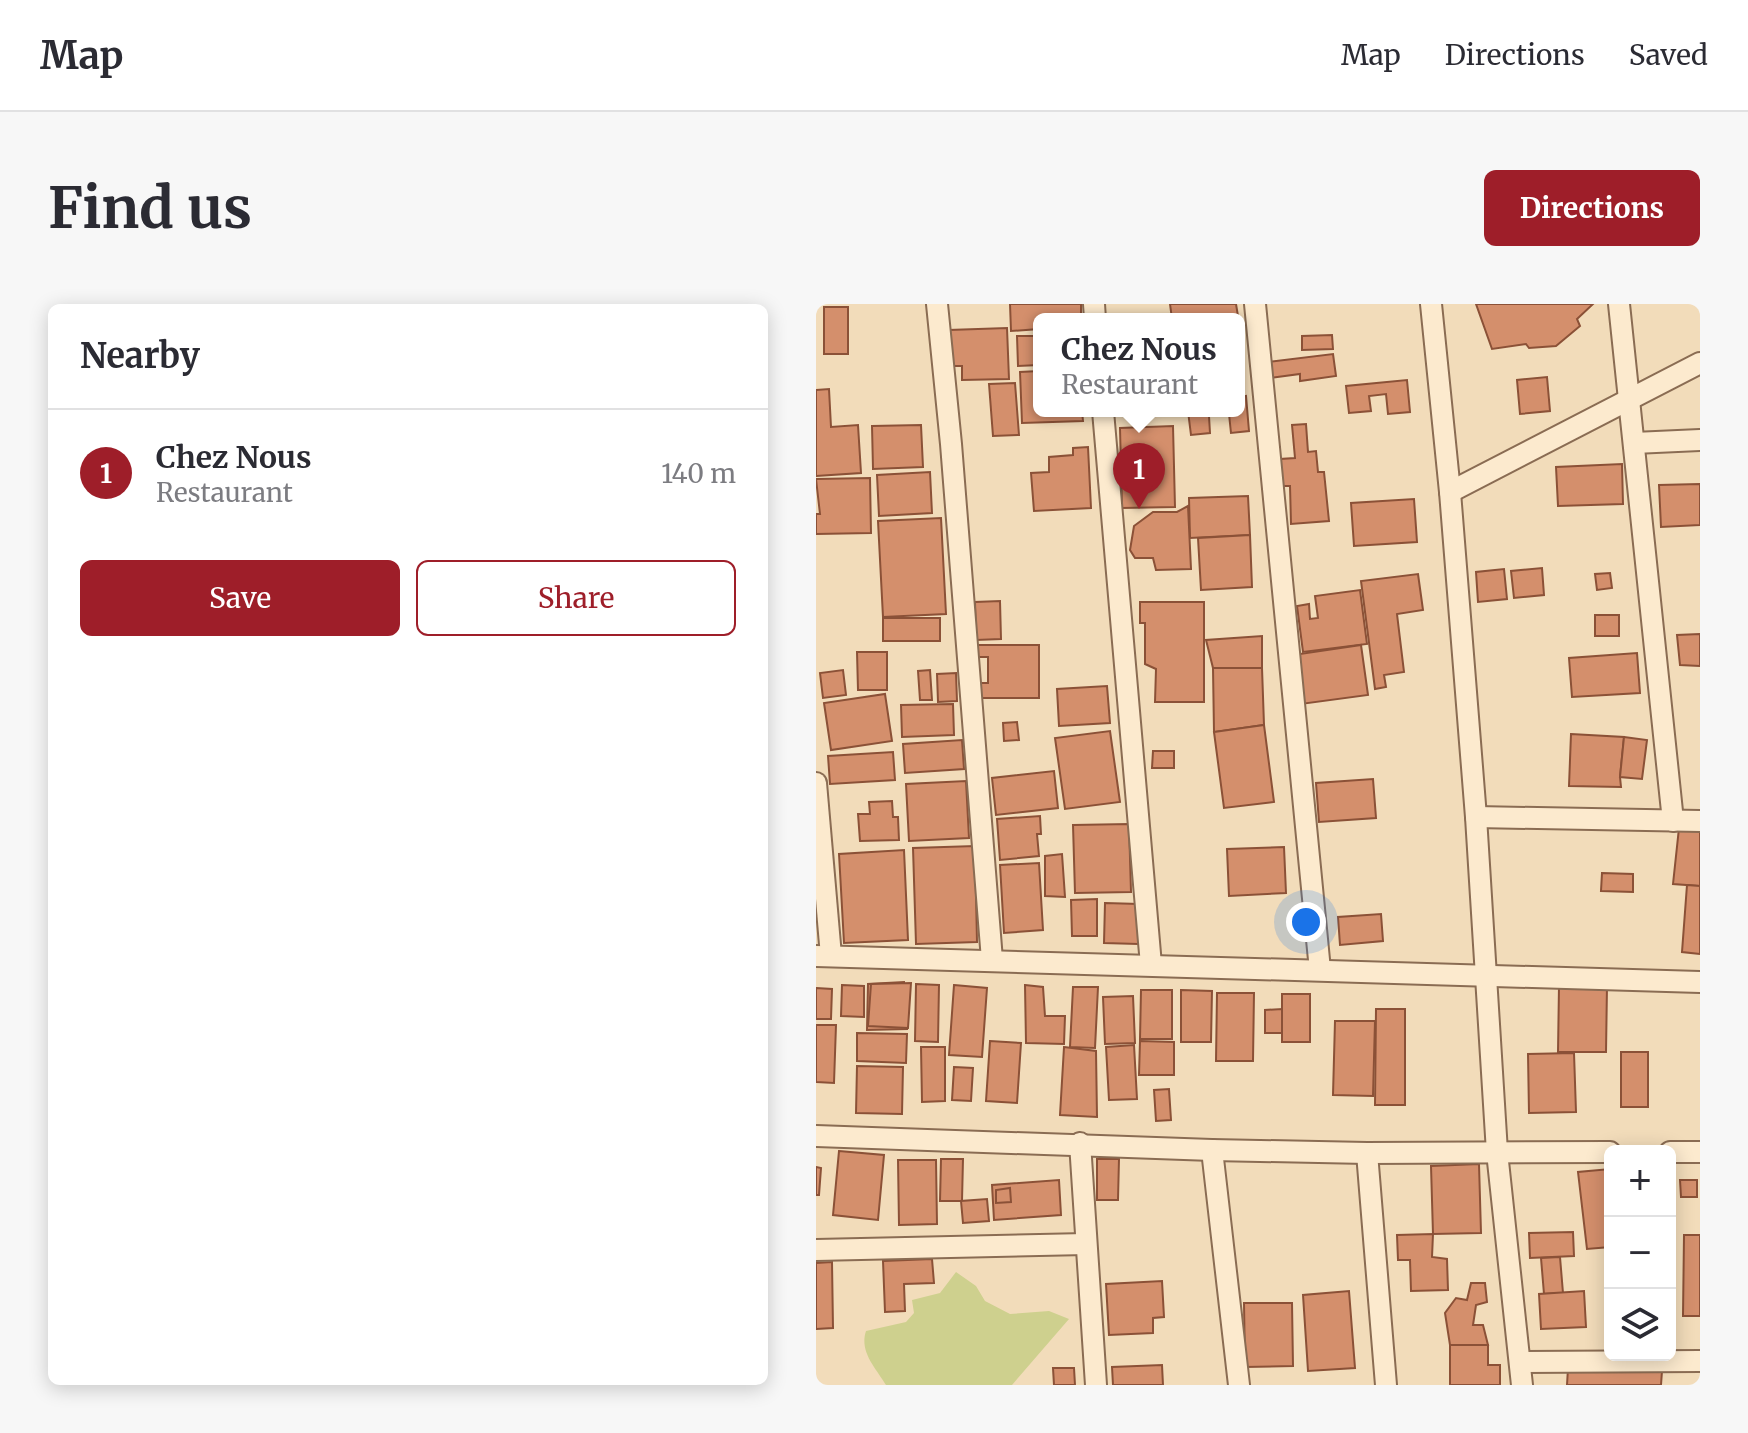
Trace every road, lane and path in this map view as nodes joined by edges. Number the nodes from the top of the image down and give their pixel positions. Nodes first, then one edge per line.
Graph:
1 (937, 304) edge
2 (1255, 304) edge
3 (1431, 304) edge
4 (1619, 304) edge
5 (1700, 363) edge
6 (1629, 398) junction
7 (1104, 417) edge
8 (1700, 440) edge
9 (1634, 443) junction
10 (1450, 492) junction
11 (816, 783) edge
12 (1476, 817) junction
13 (1673, 821) junction
14 (1700, 821) edge
15 (824, 956) edge
16 (992, 960) junction
17 (1151, 965) junction
18 (1320, 970) junction
19 (1486, 977) junction
20 (1700, 982) edge
21 (816, 1136) edge
22 (1080, 1143) junction
23 (1212, 1150) junction
24 (1497, 1152) junction
25 (1604, 1152) edge
26 (1676, 1152) edge
27 (1700, 1152) edge
28 (1367, 1153) junction
29 (1086, 1244) junction
30 (816, 1250) edge
31 (1700, 1361) edge
32 (1520, 1362) junction
33 (1096, 1385) edge
34 (1239, 1385) edge
35 (1386, 1385) edge
36 (1522, 1385) edge

1 - 16 street
2 - 18 street
3 - 10 street
4 - 6 street
5 - 6 street
6 - 9 street
6 - 10 street
7 - 17 street
8 - 9 street
9 - 13 street
10 - 12 street
11 - 15 street
12 - 13 street
12 - 19 street
13 - 14 street
15 - 16 street
16 - 17 street
17 - 18 street
18 - 19 street
19 - 20 street
19 - 24 street
21 - 22 street
22 - 23 street
22 - 29 street
23 - 28 street
23 - 34 street
24 - 25 street
24 - 28 street
24 - 32 street
26 - 27 street
28 - 35 street
29 - 30 street
29 - 33 street
31 - 32 street
32 - 36 street

